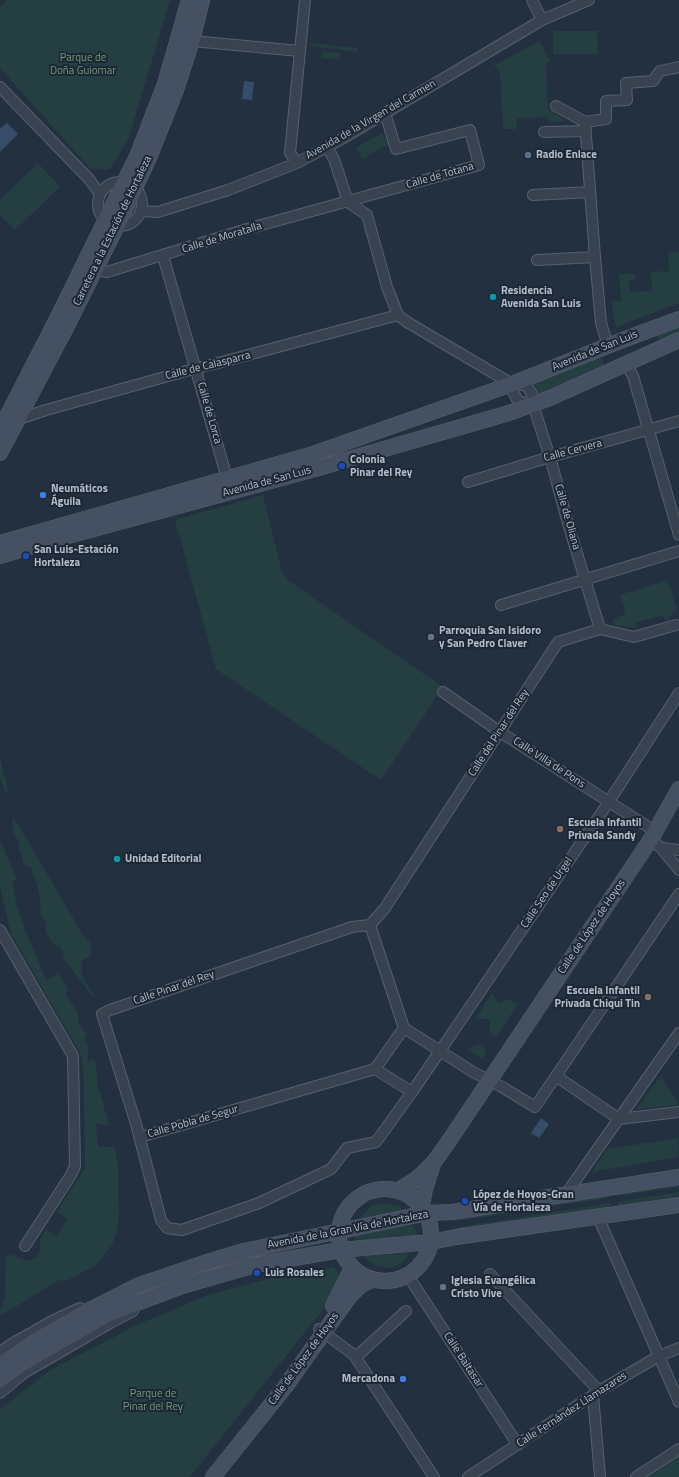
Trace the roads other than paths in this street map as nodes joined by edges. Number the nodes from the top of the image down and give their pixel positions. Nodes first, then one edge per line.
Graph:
1 (189, 0) edge
2 (202, 0) edge
3 (305, 0) edge
4 (532, 0) edge
5 (590, 0) edge
6 (542, 20) junction
7 (192, 41) junction
8 (300, 51) junction
9 (679, 67) edge
10 (0, 87) edge
11 (556, 106) dead end
12 (385, 113) junction
13 (585, 126) junction
14 (544, 132) dead end
15 (327, 147) junction
16 (296, 163) junction
17 (129, 185) junction
18 (590, 192) junction
19 (100, 194) junction
20 (533, 194) dead end
21 (348, 202) junction
22 (141, 211) junction
23 (111, 223) junction
24 (163, 256) junction
25 (595, 257) junction
26 (537, 260) dead end
27 (95, 270) junction
28 (398, 315) junction
29 (679, 319) edge
30 (679, 340) edge
31 (608, 346) junction
32 (626, 364) junction
33 (197, 368) junction
34 (512, 384) junction
35 (533, 405) junction
36 (19, 419) junction
37 (679, 421) edge
38 (1, 426) edge
39 (648, 430) junction
40 (0, 453) edge
41 (550, 457) junction
42 (227, 478) junction
43 (468, 482) dead end
44 (679, 535) edge
45 (0, 543) edge
46 (679, 551) edge
47 (0, 556) edge
48 (586, 580) junction
49 (501, 605) dead end
50 (678, 625) edge
51 (600, 629) junction
52 (443, 692) dead end
53 (679, 693) edge
54 (500, 732) junction
55 (679, 789) edge
56 (608, 802) junction
57 (679, 808) edge
58 (658, 835) junction
59 (679, 850) edge
60 (679, 870) edge
61 (679, 894) edge
62 (370, 925) junction
63 (0, 930) edge
64 (404, 1028) junction
65 (679, 1033) edge
66 (440, 1051) junction
67 (375, 1068) junction
68 (556, 1076) junction
69 (490, 1080) junction
70 (412, 1092) junction
71 (679, 1112) edge
72 (619, 1119) junction
73 (140, 1137) junction
74 (434, 1162) junction
75 (679, 1177) edge
76 (399, 1190) junction
77 (566, 1194) junction
78 (679, 1205) edge
79 (424, 1209) junction
80 (598, 1217) junction
81 (338, 1231) junction
82 (431, 1242) junction
83 (25, 1246) dead end
84 (340, 1250) junction
85 (352, 1268) junction
86 (407, 1274) junction
87 (490, 1274) dead end
88 (372, 1280) junction
89 (139, 1285) junction
90 (182, 1286) junction
91 (406, 1311) dead end
92 (321, 1330) junction
93 (679, 1348) edge
94 (0, 1352) edge
95 (659, 1356) junction
96 (356, 1357) junction
97 (0, 1365) edge
98 (0, 1380) edge
99 (0, 1393) edge
100 (596, 1393) junction
101 (679, 1402) edge
102 (518, 1445) junction
103 (679, 1449) edge
104 (213, 1477) edge
105 (434, 1477) edge
106 (468, 1477) edge
107 (600, 1477) edge
108 (636, 1477) edge

1 - 17 street, Carretera a la Estación de Hortaleza
2 - 7 street, Carretera a la Estación de Hortaleza
3 - 8 street
4 - 6 street
5 - 6 street, Avenida de la Virgen del Carmen
6 - 12 street, Avenida de la Virgen del Carmen
7 - 8 street
7 - 17 street, Carretera a la Estación de Hortaleza
8 - 16 street
9 - 13 street
10 - 19 street
11 - 13 street
12 - 15 street, Avenida de la Virgen del Carmen
12 - 21 street, Calle de Totana
13 - 14 street
13 - 18 street
15 - 16 street, Avenida de la Virgen del Carmen
15 - 21 street
16 - 22 street, Avenida de la Virgen del Carmen
17 - 19 street
17 - 22 street
17 - 23 street, Carretera a la Estación de Hortaleza
18 - 20 street
18 - 25 street
19 - 23 street
21 - 24 street, Calle de Moratalla
21 - 28 street
22 - 23 street
23 - 27 street, Carretera a la Estación de Hortaleza
23 - 38 street, Carretera a la Estación de Hortaleza
24 - 27 street, Calle de Moratalla
24 - 33 street, Calle de Lorca
25 - 26 street
25 - 31 street
27 - 36 street, Carretera a la Estación de Hortaleza
28 - 33 street, Calle de Calasparra
28 - 34 street
29 - 31 street, Avenida de San Luis
30 - 32 street, Avenida de San Luis
31 - 34 street, Avenida de San Luis
32 - 35 street, Avenida de San Luis
32 - 39 street
33 - 36 street, Calle de Calasparra
33 - 42 street, Calle de Lorca
34 - 35 street
34 - 35 street
34 - 42 street, Avenida de San Luis
35 - 41 street, Calle de Oliana
35 - 47 street, Avenida de San Luis
36 - 40 street, Carretera a la Estación de Hortaleza
37 - 39 street, Calle Cervera
39 - 41 street, Calle Cervera
39 - 44 street
41 - 43 street, Calle Cervera
41 - 48 street, Calle de Oliana
42 - 45 street, Avenida de San Luis
46 - 48 street
48 - 49 street
48 - 51 street, Calle de Oliana
50 - 51 street
51 - 54 street, Calle del Pinar del Rey
52 - 54 street, Calle Villa de Pons
53 - 56 street, Calle Seo de Urgel
54 - 56 street, Calle Villa de Pons
54 - 62 street, Calle del Pinar del Rey
55 - 58 street, Calle de López de Hoyos
56 - 58 street, Calle Villa de Pons
56 - 66 street, Calle Seo de Urgel
57 - 58 street
58 - 59 street
58 - 60 street
58 - 69 street, Calle de López de Hoyos
61 - 68 street
62 - 64 street
62 - 73 street, Calle Pinar del Rey
63 - 83 street
64 - 66 street
64 - 67 street
65 - 72 street
66 - 69 street
66 - 70 street, Calle Seo de Urgel
67 - 70 street
67 - 73 street, Calle Pobla de Segur
68 - 69 street
68 - 72 street
69 - 74 street, Calle de López de Hoyos
70 - 73 street, Calle Pobla de Segur
71 - 72 street
72 - 77 street
74 - 76 street, Calle de López de Hoyos
74 - 79 street, Calle de López de Hoyos
75 - 77 street, Avenida de la Gran Vía de Hortaleza
76 - 79 street
76 - 81 street
77 - 79 street, Avenida de la Gran Vía de Hortaleza
78 - 80 street, Avenida de la Gran Vía de Hortaleza
79 - 81 street, Avenida de la Gran Vía de Hortaleza
79 - 82 street, Calle de López de Hoyos
80 - 82 street, Avenida de la Gran Vía de Hortaleza
80 - 95 street
81 - 84 street
81 - 89 street, Avenida de la Gran Vía de Hortaleza
82 - 84 street, Avenida de la Gran Vía de Hortaleza
82 - 86 street
84 - 85 street
84 - 90 street, Avenida de la Gran Vía de Hortaleza
85 - 88 street
85 - 92 street, Calle de López de Hoyos
86 - 88 street
86 - 102 street, Calle Baltasar
87 - 100 street
88 - 92 street, Calle de López de Hoyos
89 - 94 street, Avenida de la Gran Vía de Hortaleza
89 - 97 street, Avenida de la Gran Vía de Hortaleza
90 - 98 street, Avenida de la Gran Vía de Hortaleza
90 - 99 street, Avenida de la Gran Vía de Hortaleza
91 - 96 street
92 - 96 street
92 - 104 street, Calle de López de Hoyos
93 - 95 street, Calle Fernández Llamazares
95 - 100 street, Calle Fernández Llamazares
95 - 101 street
96 - 105 street
100 - 102 street, Calle Fernández Llamazares
100 - 107 street
102 - 106 street, Calle Fernández Llamazares
103 - 108 street

